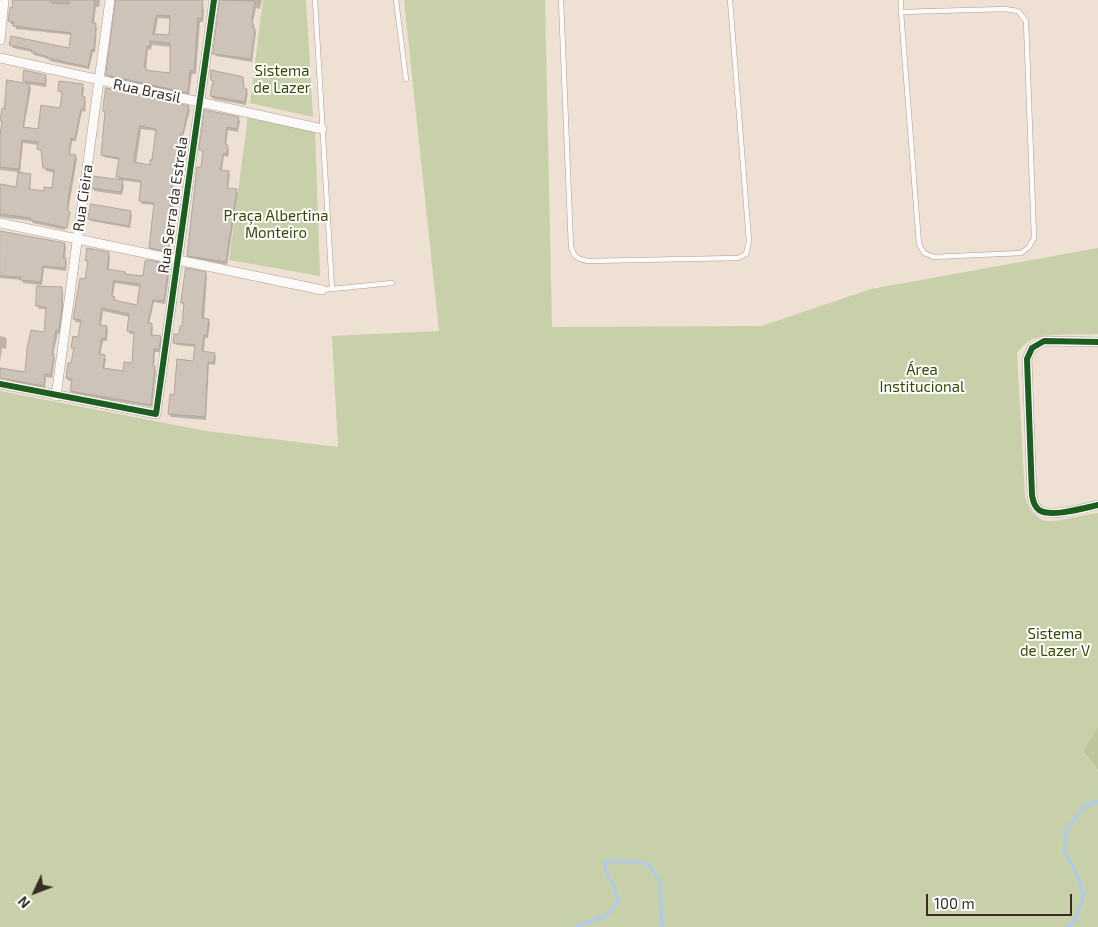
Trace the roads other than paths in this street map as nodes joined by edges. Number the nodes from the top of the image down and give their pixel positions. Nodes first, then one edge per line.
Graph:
1 (4, 0) edge
2 (110, 0) edge
3 (214, 0) edge
4 (315, 0) edge
5 (396, 0) edge
6 (561, 0) edge
7 (730, 0) edge
8 (901, 0) edge
9 (901, 12) junction
10 (0, 40) edge
11 (0, 58) edge
12 (406, 79) dead end
13 (99, 80) junction
14 (200, 102) junction
15 (322, 129) junction
16 (0, 223) edge
17 (78, 239) junction
18 (178, 260) junction
19 (392, 283) dead end
20 (327, 289) junction
21 (1098, 342) edge
22 (0, 384) edge
23 (56, 396) junction
24 (1098, 505) edge

1 - 10 street
2 - 13 street, Rua Cieira
3 - 14 street, Rua Serra da Estrela
4 - 15 lane
5 - 12 lane
6 - 7 lane
8 - 9 lane
9 - 9 lane
11 - 13 street, Rua Brasil
13 - 14 street, Rua Brasil
13 - 17 street, Rua Cieira
14 - 15 street, Rua Brasil
14 - 18 street, Rua Serra da Estrela
15 - 20 lane
16 - 17 street
17 - 18 street
17 - 23 street, Rua Cieira
18 - 20 street
18 - 23 street, Rua Serra da Estrela
19 - 20 lane
21 - 24 street
22 - 23 street

